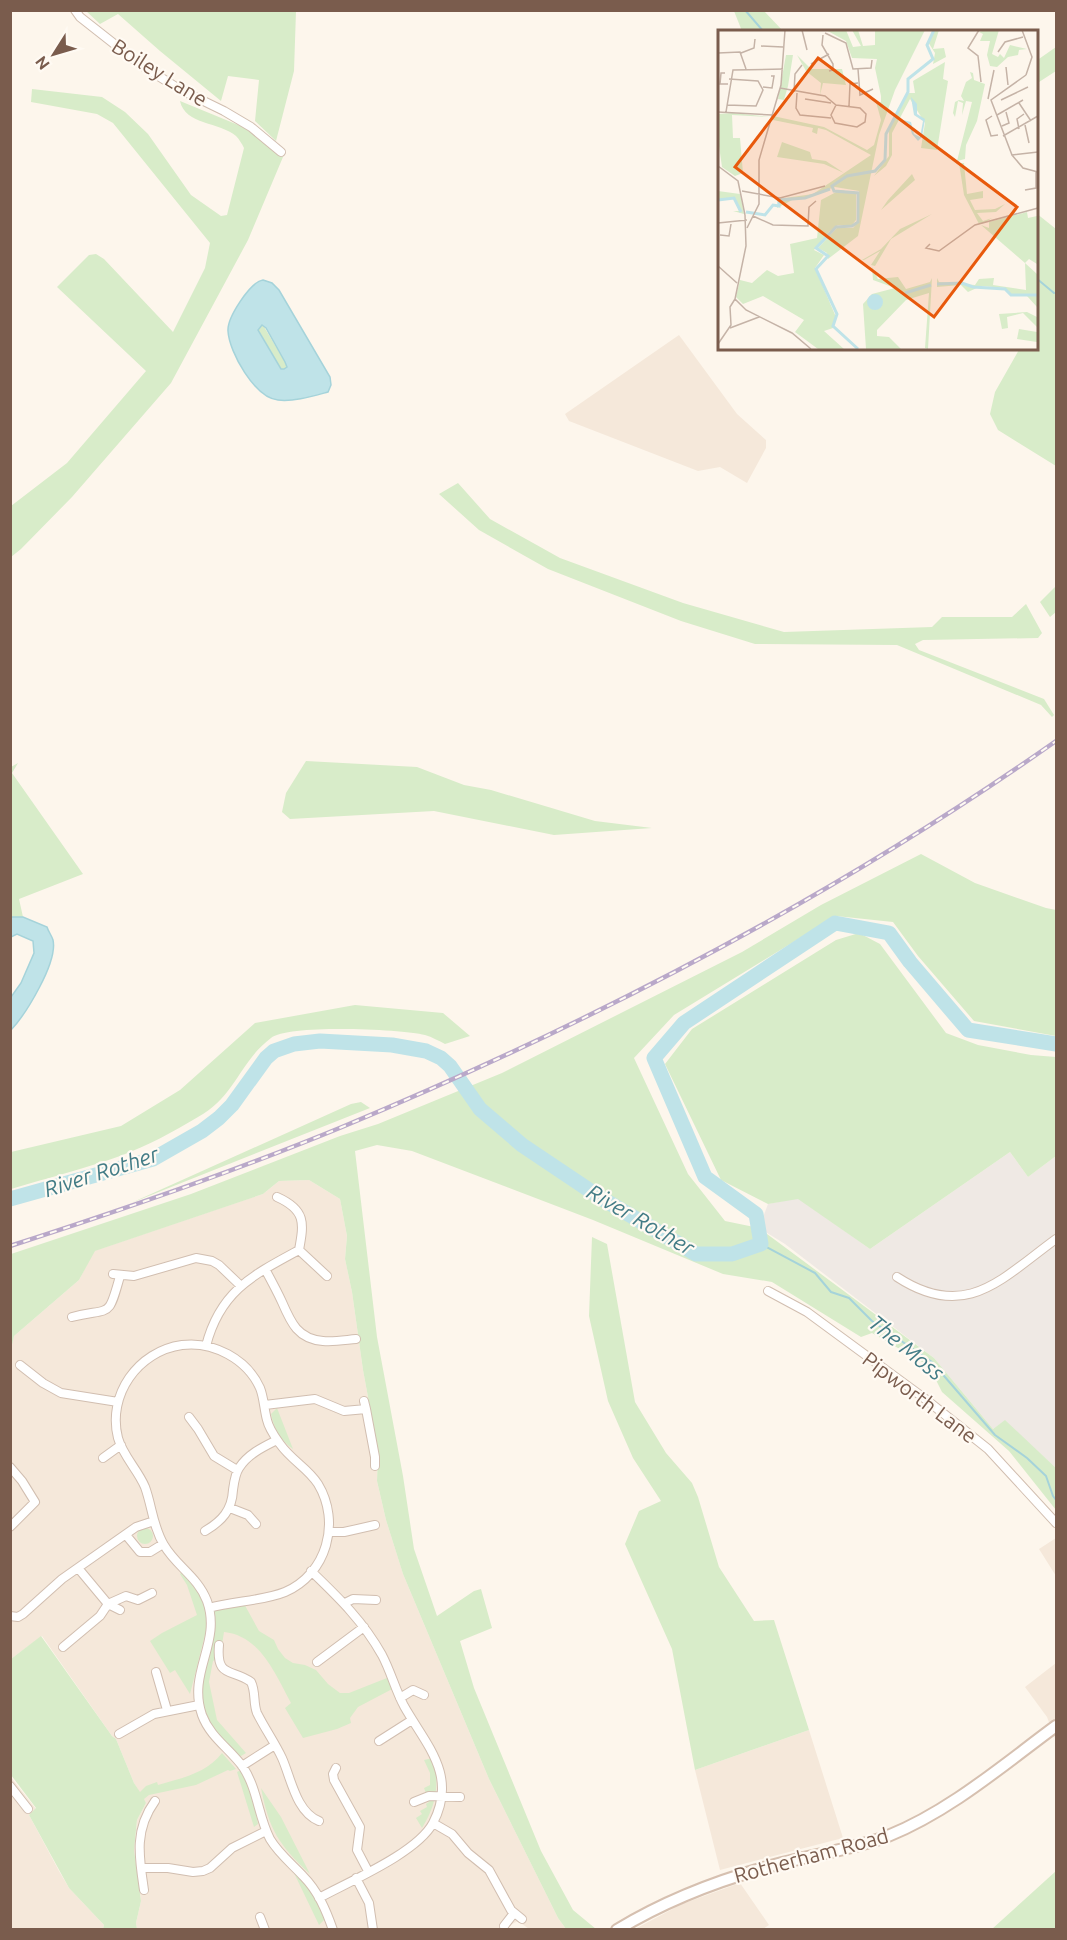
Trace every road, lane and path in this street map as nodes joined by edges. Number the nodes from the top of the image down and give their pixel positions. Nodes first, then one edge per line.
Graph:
1 (75, 10) edge
2 (281, 152) dead end
3 (277, 1197) dead end
4 (1056, 1239) edge
5 (299, 1250) junction
6 (265, 1269) junction
7 (327, 1276) dead end
8 (897, 1277) dead end
9 (241, 1286) junction
10 (768, 1291) dead end
11 (72, 1317) dead end
12 (356, 1339) dead end
13 (206, 1346) junction
14 (20, 1365) dead end
15 (118, 1402) junction
16 (265, 1405) junction
17 (189, 1417) dead end
18 (277, 1440) junction
19 (121, 1445) junction
20 (103, 1458) dead end
21 (375, 1466) dead end
22 (10, 1467) edge
23 (237, 1470) junction
24 (231, 1508) junction
25 (154, 1521) junction
26 (1056, 1523) edge
27 (256, 1524) dead end
28 (375, 1525) dead end
29 (10, 1527) edge
30 (205, 1531) dead end
31 (330, 1532) junction
32 (126, 1535) junction
33 (163, 1544) junction
34 (78, 1568) junction
35 (311, 1572) junction
36 (152, 1593) dead end
37 (376, 1600) dead end
38 (345, 1603) junction
39 (108, 1604) junction
40 (209, 1608) junction
41 (120, 1610) dead end
42 (10, 1616) edge
43 (364, 1627) junction
44 (219, 1645) dead end
45 (63, 1647) dead end
46 (317, 1662) dead end
47 (156, 1672) dead end
48 (424, 1695) dead end
49 (400, 1698) junction
50 (199, 1705) junction
51 (168, 1710) junction
52 (412, 1720) junction
53 (1056, 1725) edge
54 (119, 1734) dead end
55 (379, 1741) dead end
56 (274, 1745) junction
57 (242, 1766) junction
58 (336, 1768) dead end
59 (10, 1786) edge
60 (441, 1797) junction
61 (460, 1797) dead end
62 (155, 1801) dead end
63 (414, 1802) dead end
64 (28, 1809) dead end
65 (319, 1821) dead end
66 (433, 1823) junction
67 (266, 1831) junction
68 (141, 1868) junction
69 (368, 1871) junction
70 (356, 1878) junction
71 (144, 1890) dead end
72 (319, 1898) junction
73 (514, 1913) junction
74 (260, 1917) dead end
75 (522, 1919) dead end
76 (504, 1926) dead end
77 (265, 1929) edge
78 (330, 1929) edge
79 (373, 1929) edge
80 (617, 1929) edge

1 - 2 street, Boiley Lane
3 - 5 street
4 - 8 street
5 - 6 street
5 - 7 street
6 - 9 street
6 - 12 street
9 - 11 street
9 - 13 street
10 - 26 street, Pipworth Lane
13 - 15 street
13 - 16 street
14 - 15 street
15 - 19 street
16 - 18 street
16 - 21 street
17 - 23 street
18 - 23 street
18 - 31 street
19 - 20 street
19 - 25 street
22 - 29 street
23 - 24 street
24 - 27 street
24 - 30 street
25 - 32 street
25 - 33 street
28 - 31 street
31 - 35 street
32 - 33 street
32 - 34 street
33 - 40 street
34 - 39 street
34 - 42 street
35 - 38 street
35 - 40 street
36 - 39 street
37 - 38 street
38 - 43 street
39 - 41 street
39 - 45 street
40 - 50 street
43 - 46 street
43 - 49 street
44 - 56 street
47 - 51 street
48 - 49 street
49 - 52 street
50 - 51 street
50 - 57 street
51 - 54 street
52 - 55 street
52 - 60 street
53 - 80 main road, Rotherham Road
56 - 57 street
56 - 65 street
57 - 67 street
58 - 69 street
59 - 64 street
60 - 61 street
60 - 63 street
60 - 66 street
62 - 68 street
66 - 69 street
66 - 73 street
67 - 68 street
67 - 72 street
68 - 71 street
69 - 70 street
70 - 72 street
70 - 79 street
72 - 78 street
73 - 75 street
73 - 76 street
74 - 77 street

